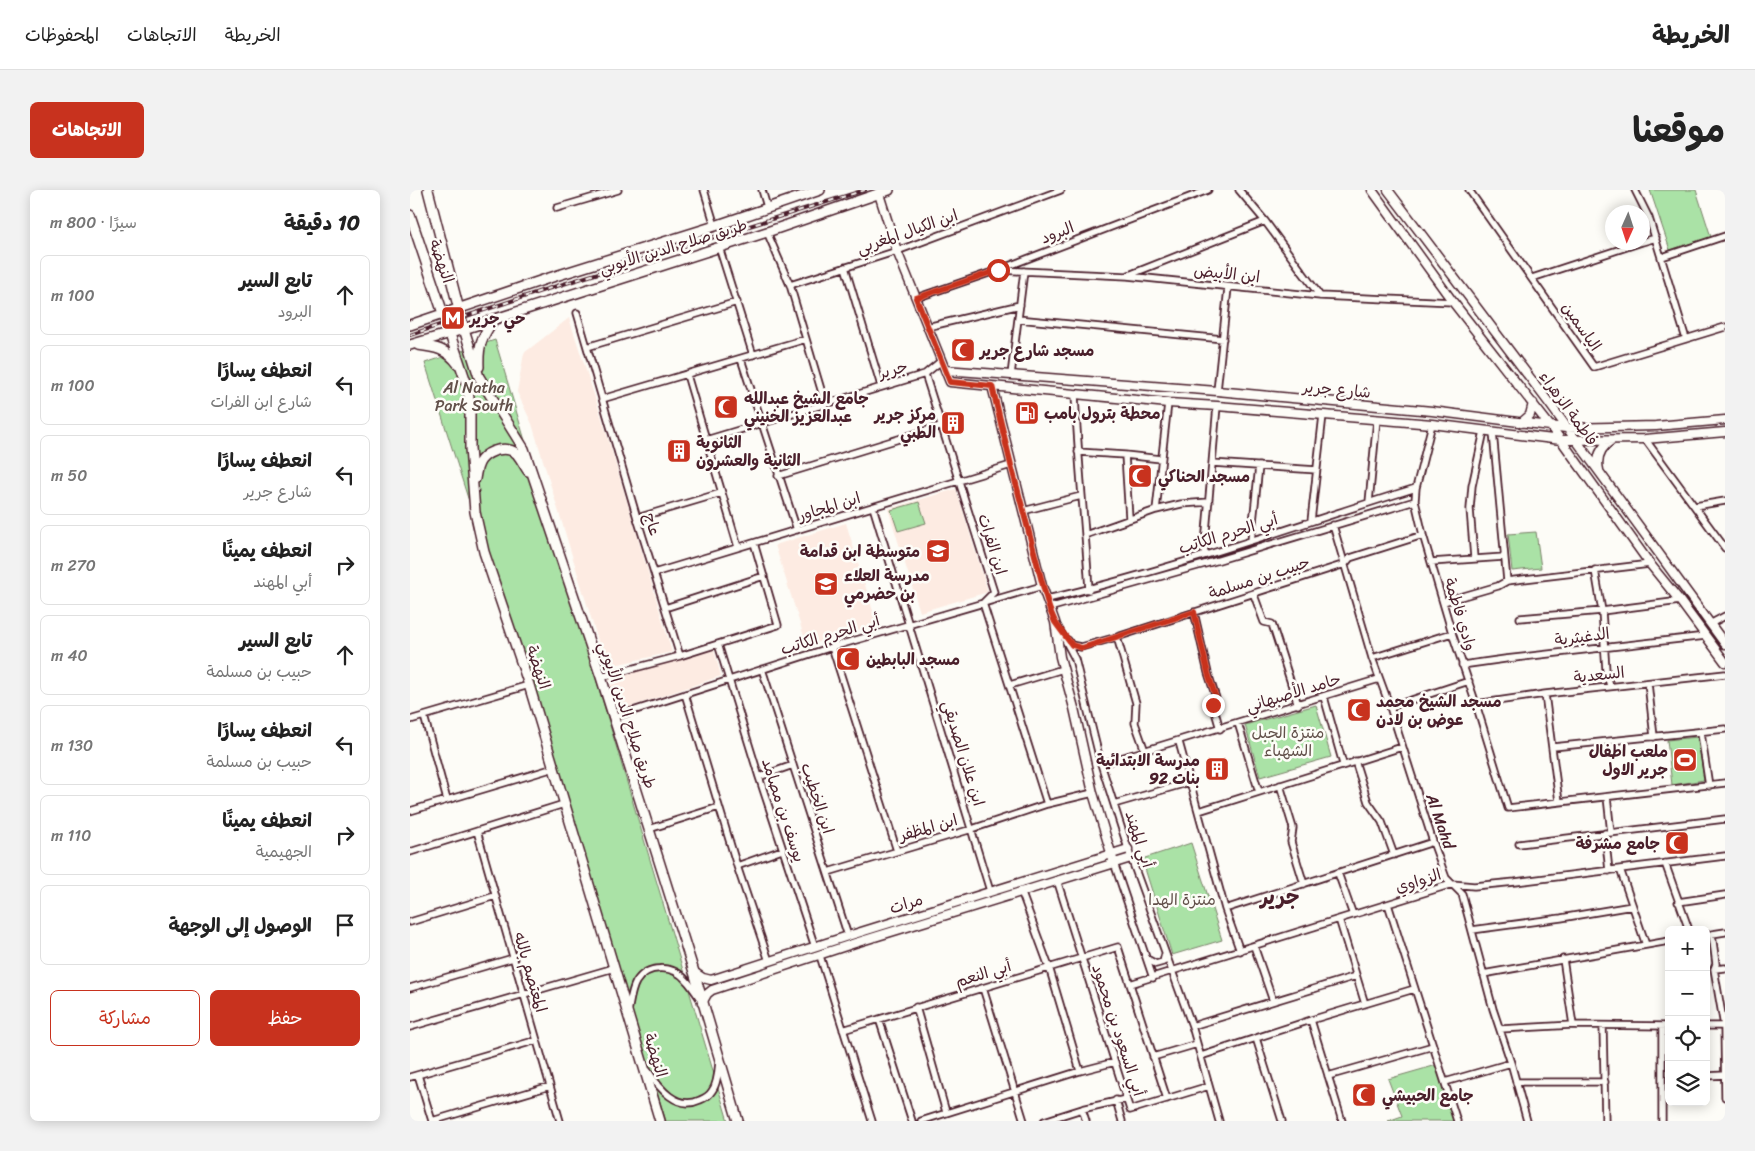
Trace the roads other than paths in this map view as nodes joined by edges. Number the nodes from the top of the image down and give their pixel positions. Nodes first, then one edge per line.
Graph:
1 (428, 190) edge
2 (618, 190) edge
3 (704, 190) edge
4 (762, 190) edge
5 (820, 190) edge
6 (890, 190) edge
7 (1061, 190) edge
8 (1208, 190) edge
9 (1239, 190) edge
10 (1372, 190) edge
11 (1388, 190) edge
12 (1469, 190) edge
13 (1635, 190) edge
14 (879, 194) junction
15 (767, 207) junction
16 (558, 208) dead end
17 (411, 221) edge
18 (1265, 221) junction
19 (715, 226) junction
20 (767, 232) junction
21 (1725, 236) edge
22 (1656, 238) junction
23 (1650, 240) edge
24 (719, 247) junction
25 (1618, 250) edge
26 (897, 251) junction
27 (1662, 257) junction
28 (845, 267) junction
29 (998, 270) junction
30 (1024, 271) junction
31 (1127, 276) junction
32 (1532, 278) junction
33 (790, 285) junction
34 (1228, 288) junction
35 (1466, 292) junction
36 (1320, 296) junction
37 (916, 298) junction
38 (737, 302) junction
39 (1454, 302) junction
40 (1020, 305) junction
41 (458, 308) junction
42 (444, 313) junction
43 (577, 313) dead end
44 (494, 319) junction
45 (1018, 319) junction
46 (1487, 321) junction
47 (410, 325) edge
48 (1725, 327) edge
49 (927, 328) junction
50 (1474, 328) junction
51 (464, 329) junction
52 (450, 333) junction
53 (806, 339) junction
54 (1223, 339) junction
55 (1686, 339) junction
56 (411, 344) edge
57 (587, 347) junction
58 (753, 355) junction
59 (741, 359) junction
60 (941, 361) junction
61 (945, 370) junction
62 (463, 371) junction
63 (925, 374) junction
64 (687, 375) junction
65 (1011, 375) junction
66 (479, 377) junction
67 (881, 386) junction
68 (992, 386) junction
69 (1216, 391) junction
70 (1075, 394) junction
71 (602, 400) junction
72 (825, 403) junction
73 (1168, 403) junction
74 (1533, 403) junction
75 (1217, 406) junction
76 (1323, 415) junction
77 (1557, 415) junction
78 (1377, 420) junction
79 (1725, 420) edge
80 (762, 423) junction
81 (1521, 423) junction
82 (1432, 424) junction
83 (1547, 425) junction
84 (941, 426) junction
85 (1566, 428) junction
86 (1586, 428) junction
87 (1484, 431) junction
88 (1493, 432) junction
89 (1725, 432) edge
90 (1538, 438) junction
91 (1613, 439) junction
92 (1645, 439) junction
93 (706, 440) junction
94 (1561, 440) junction
95 (1575, 440) junction
96 (1585, 440) junction
97 (1581, 448) junction
98 (1078, 452) junction
99 (1125, 454) junction
100 (1571, 454) junction
101 (1161, 459) junction
102 (1212, 463) junction
103 (1011, 465) junction
104 (1259, 466) junction
105 (1317, 470) junction
106 (1599, 472) junction
107 (778, 476) junction
108 (534, 479) junction
109 (959, 481) junction
110 (473, 486) junction
111 (1416, 488) junction
112 (721, 493) junction
113 (1081, 496) junction
114 (1415, 501) junction
115 (1209, 502) junction
116 (1368, 502) junction
117 (1725, 502) edge
118 (1695, 506) junction
119 (873, 507) junction
120 (1156, 510) junction
121 (1023, 511) junction
122 (637, 518) junction
123 (1130, 518) junction
124 (1311, 521) junction
125 (1332, 525) junction
126 (796, 530) junction
127 (1085, 535) junction
128 (1423, 535) junction
129 (1251, 541) junction
130 (754, 543) junction
131 (738, 547) junction
132 (1725, 548) edge
133 (1204, 555) junction
134 (1504, 557) junction
135 (1474, 558) junction
136 (1431, 562) junction
137 (1345, 564) junction
138 (1650, 564) junction
139 (1595, 570) junction
140 (654, 573) junction
141 (764, 576) junction
142 (1507, 581) junction
143 (1042, 586) junction
144 (1089, 590) junction
145 (1254, 594) junction
146 (1047, 599) junction
147 (1680, 601) junction
148 (1443, 602) junction
149 (983, 603) junction
150 (665, 608) junction
151 (1049, 608) junction
152 (1602, 611) junction
153 (1194, 612) junction
154 (1725, 616) edge
155 (1520, 618) dead end
156 (1055, 622) junction
157 (909, 624) junction
158 (1710, 624) junction
159 (1452, 633) junction
160 (1706, 636) junction
161 (1117, 637) junction
162 (718, 644) junction
163 (1725, 644) edge
164 (832, 647) junction
165 (1603, 647) junction
166 (680, 656) junction
167 (1372, 658) junction
168 (1725, 662) edge
169 (1462, 665) junction
170 (1063, 668) junction
171 (762, 669) junction
172 (1725, 674) edge
173 (601, 677) junction
174 (1380, 679) junction
175 (729, 681) junction
176 (1468, 681) junction
177 (1648, 683) junction
178 (529, 685) junction
179 (1010, 685) junction
180 (1610, 686) junction
181 (685, 694) junction
182 (1545, 694) junction
183 (1324, 697) junction
184 (1476, 704) junction
185 (1298, 705) junction
186 (1390, 708) junction
187 (424, 716) junction
188 (614, 717) junction
189 (410, 720) edge
190 (1238, 723) junction
191 (1220, 729) junction
192 (1725, 730) edge
193 (1701, 733) junction
194 (1654, 737) junction
195 (1179, 742) junction
196 (1402, 747) junction
197 (1553, 747) junction
198 (1145, 751) junction
199 (1355, 761) junction
200 (1100, 764) junction
201 (1343, 764) junction
202 (794, 765) junction
203 (554, 768) junction
204 (759, 777) junction
205 (1190, 782) junction
206 (1725, 783) edge
207 (1280, 785) junction
208 (1709, 786) junction
209 (1259, 792) junction
210 (1093, 793) junction
211 (1607, 797) junction
212 (447, 800) junction
213 (1559, 802) junction
214 (564, 804) junction
215 (1047, 804) junction
216 (1114, 804) junction
217 (719, 808) junction
218 (410, 810) edge
219 (1199, 812) junction
220 (1725, 819) edge
221 (649, 829) junction
222 (972, 829) junction
223 (476, 831) junction
224 (1608, 834) junction
225 (1433, 842) junction
226 (1519, 844) dead end
227 (1128, 849) junction
228 (782, 850) junction
229 (897, 850) junction
230 (410, 852) edge
231 (1112, 854) junction
232 (1394, 855) junction
233 (1725, 856) edge
234 (1131, 858) junction
235 (1091, 861) junction
236 (1114, 863) junction
237 (1664, 863) junction
238 (736, 866) junction
239 (1094, 869) junction
240 (1620, 869) junction
241 (1610, 871) junction
242 (828, 872) junction
243 (1338, 872) junction
244 (1057, 880) junction
245 (1304, 884) junction
246 (1452, 884) junction
247 (990, 891) junction
248 (1021, 891) junction
249 (1725, 895) edge
250 (495, 896) junction
251 (1678, 902) junction
252 (1388, 904) junction
253 (1632, 906) junction
254 (1225, 908) junction
255 (1353, 915) junction
256 (1340, 919) junction
257 (410, 922) edge
258 (1687, 926) edge
259 (1472, 930) junction
260 (1725, 932) edge
261 (1710, 935) edge
262 (848, 936) junction
263 (1710, 939) edge
264 (1665, 942) edge
265 (1646, 944) junction
266 (1254, 946) junction
267 (815, 947) junction
268 (1240, 951) junction
269 (1165, 953) junction
270 (820, 956) junction
271 (1081, 957) junction
272 (513, 958) junction
273 (1563, 958) junction
274 (1147, 959) junction
275 (769, 961) junction
276 (1049, 967) junction
277 (614, 968) junction
278 (1725, 968) edge
279 (1714, 969) junction
280 (694, 972) junction
281 (1172, 972) junction
282 (1483, 974) junction
283 (725, 976) junction
284 (1356, 976) junction
285 (1153, 978) junction
286 (730, 984) junction
287 (1130, 984) junction
288 (410, 988) edge
289 (982, 988) junction
290 (1414, 990) junction
291 (523, 994) junction
292 (1273, 1001) junction
293 (702, 1003) junction
294 (1365, 1004) junction
295 (916, 1007) junction
296 (627, 1013) junction
297 (879, 1019) junction
298 (1311, 1020) junction
299 (1573, 1025) junction
300 (410, 1026) edge
301 (1192, 1026) junction
302 (1603, 1026) junction
303 (1662, 1026) joint
304 (1710, 1026) edge
305 (1724, 1026) edge
306 (1500, 1029) junction
307 (843, 1030) junction
308 (1256, 1038) junction
309 (537, 1040) junction
310 (1197, 1044) junction
311 (1433, 1046) junction
312 (1200, 1056) junction
313 (1153, 1058) junction
314 (719, 1059) junction
315 (1115, 1062) junction
316 (642, 1063) junction
317 (1511, 1063) junction
318 (1665, 1064) edge
319 (1080, 1071) junction
320 (418, 1075) junction
321 (1328, 1076) junction
322 (1710, 1076) edge
323 (1724, 1076) edge
324 (410, 1077) edge
325 (1444, 1082) junction
326 (1516, 1082) junction
327 (1605, 1082) junction
328 (550, 1086) junction
329 (1209, 1086) junction
330 (1665, 1088) edge
331 (1014, 1092) junction
332 (1725, 1097) edge
333 (1126, 1099) junction
334 (1167, 1099) junction
335 (1116, 1100) junction
336 (1082, 1108) junction
337 (946, 1112) junction
338 (432, 1121) edge
339 (560, 1121) edge
340 (660, 1121) edge
341 (738, 1121) edge
342 (872, 1121) edge
343 (912, 1121) edge
344 (921, 1121) edge
345 (1024, 1121) edge
346 (1044, 1121) edge
347 (1086, 1121) edge
348 (1122, 1121) edge
349 (1219, 1121) edge
350 (1282, 1121) edge
351 (1342, 1121) edge
352 (1457, 1121) edge
353 (1527, 1121) edge
354 (1605, 1121) edge
355 (1662, 1121) edge

1 - 41 main road, النهضة
2 - 16 street
3 - 19 street
4 - 15 street
5 - 15 main road, طريق صلاح الدين الأيوبي
6 - 14 main road, طريق صلاح الدين الأيوبي
7 - 26 street, ابن الكيال المغربي
8 - 29 street, البرود
9 - 18 street
10 - 39 main road
11 - 35 main road, فاطمة الزهراء
12 - 32 street, الياسمين
13 - 22 street
14 - 20 main road, طريق صلاح الدين الأيوبي
14 - 26 main road
15 - 19 main road, طريق صلاح الدين الأيوبي
17 - 42 main road, النهضة
18 - 31 street
18 - 36 street
19 - 41 main road, طريق صلاح الدين الأيوبي
20 - 24 main road, طريق صلاح الدين الأيوبي
20 - 33 street
21 - 27 street
22 - 23 street
22 - 27 street
24 - 38 street
24 - 44 main road, طريق صلاح الدين الأيوبي
25 - 32 street
26 - 28 street, ابن الكيال المغربي
26 - 37 main road
27 - 55 street
28 - 33 street, ابن الكيال المغربي
28 - 67 street
29 - 30 street, ابن الأبيض
29 - 37 street, البرود
30 - 31 street, ابن الأبيض
30 - 40 street
31 - 34 street, ابن الأبيض
32 - 55 street, الياسمين
33 - 53 street
34 - 36 street, ابن الأبيض
34 - 54 street
35 - 39 main road
35 - 46 main road, فاطمة الزهراء
36 - 39 street, ابن الأبيض
37 - 49 main road
38 - 57 street
38 - 58 street
39 - 50 main road
40 - 45 street
40 - 49 street
41 - 42 main road, طريق صلاح الدين الأيوبي
41 - 51 main road, النهضة
42 - 47 main road, طريق صلاح الدين الأيوبي
42 - 52 main road, النهضة
43 - 57 street, عاج
44 - 51 main road, طريق صلاح الدين الأيوبي
44 - 66 main road
45 - 54 street
45 - 65 street
46 - 50 main road
46 - 77 main road, فاطمة الزهراء
48 - 55 street, الياسمين
49 - 60 main road
50 - 74 main road
51 - 52 main road, طريق صلاح الدين الأيوبي
51 - 66 main road, طريق صلاح الدين الأيوبي
52 - 56 main road, طريق صلاح الدين الأيوبي
52 - 62 main road, النهضة
53 - 58 street
53 - 72 street
54 - 69 street
56 - 62 main road
57 - 71 street, عاج
58 - 59 street
59 - 64 street
59 - 80 street
60 - 61 main road
60 - 63 street, جرير
61 - 65 main road, شارع جرير
61 - 68 main road, شارع جرير
62 - 110 main road, النهضة
63 - 67 street, جرير
63 - 84 street, ابن الفرات
64 - 71 street
64 - 93 street
65 - 69 main road, شارع جرير
66 - 108 main road, طريق صلاح الدين الأيوبي
67 - 72 street, جرير
68 - 70 main road, شارع جرير
68 - 103 main road, أبي المهند
69 - 81 main road, شارع جرير
70 - 73 main road, شارع جرير
70 - 98 street
71 - 122 street, عاج
72 - 80 street, جرير
73 - 75 main road, شارع جرير
73 - 101 street
74 - 81 main road
74 - 83 main road
75 - 76 main road, شارع جرير
75 - 102 street
76 - 78 main road, شارع جرير
76 - 105 street
77 - 83 main road
77 - 85 main road, فاطمة الزهراء
78 - 82 main road, شارع جرير
78 - 116 street
79 - 86 main road, شارع جرير
80 - 93 street, جرير
80 - 107 street
81 - 83 main road, شارع جرير
82 - 87 main road, شارع جرير
82 - 111 street, وادي فاطمة
83 - 85 main road, شارع جرير
83 - 90 main road
83 - 94 main road
84 - 107 street
84 - 109 street, ابن الفرات
85 - 86 main road, شارع جرير
85 - 95 main road, فاطمة الزهراء
86 - 96 main road
87 - 88 main road, شارع جرير
87 - 135 street
88 - 90 main road, شارع جرير
88 - 134 street
89 - 92 main road, شارع جرير
90 - 94 main road, شارع جرير
91 - 92 main road, شارع جرير
91 - 96 main road, شارع جرير
91 - 106 main road
92 - 118 street
93 - 112 street
94 - 95 main road, شارع جرير
94 - 100 main road
95 - 96 main road, شارع جرير
95 - 97 main road, فاطمة الزهراء
97 - 100 main road
97 - 106 main road, فاطمة الزهراء
98 - 99 street
98 - 113 street
99 - 101 street
99 - 123 street
100 - 138 main road
101 - 120 street
102 - 104 street
102 - 115 street
103 - 109 street, ابن المجاور
103 - 121 main road, أبي المهند
104 - 105 street
104 - 129 street
105 - 124 street
106 - 158 main road, فاطمة الزهراء
107 - 126 street
108 - 110 main road
108 - 173 main road, طريق صلاح الدين الأيوبي
109 - 119 street, ابن المجاور
109 - 149 street, ابن الفرات
110 - 178 main road, النهضة
111 - 114 street, وادي فاطمة
111 - 116 street, أبي الحرم الكاتب
112 - 122 street
112 - 131 street
113 - 121 street
113 - 127 street
114 - 125 street, أبي الحرم الكاتب
114 - 128 street, وادي فاطمة
115 - 120 street
115 - 133 street
116 - 124 street, أبي الحرم الكاتب
117 - 118 street
118 - 132 street
119 - 126 street, ابن المجاور
119 - 157 street, ابن علان الصديقي
120 - 123 street
121 - 143 main road, أبي المهند
122 - 140 street, عاج
123 - 127 street
124 - 129 street, أبي الحرم الكاتب
125 - 137 street, Al Mahd
125 - 151 street, أبي الحرم الكاتب
126 - 130 street, ابن المجاور
127 - 144 street
128 - 136 street, وادي فاطمة
128 - 137 street, حبيب بن مسلمة
129 - 133 street, أبي الحرم الكاتب
130 - 131 street, ابن المجاور
130 - 141 street
131 - 140 street, ابن المجاور
133 - 144 street, أبي الحرم الكاتب
134 - 135 street
134 - 142 street
135 - 136 street
136 - 148 street, وادي فاطمة
137 - 145 street, حبيب بن مسلمة
137 - 167 street, Al Mahd
138 - 139 street
138 - 147 main road
139 - 142 street
139 - 152 street
140 - 150 street, عاج
141 - 150 street
141 - 162 street
142 - 148 street
143 - 146 main road, أبي المهند
143 - 149 street, أبي الحرم الكاتب
144 - 146 street, أبي الحرم الكاتب
145 - 153 street, حبيب بن مسلمة
145 - 185 street
146 - 151 main road, أبي المهند
147 - 152 street
147 - 160 main road
148 - 159 street, وادي فاطمة
149 - 157 street, أبي الحرم الكاتب
149 - 179 street
150 - 166 street, عاج
151 - 156 main road, أبي المهند
152 - 155 street
152 - 165 street
153 - 161 street, حبيب بن مسلمة
153 - 191 street
154 - 158 street
156 - 161 street, حبيب بن مسلمة
156 - 170 main road, أبي المهند
156 - 200 street, أبي المهند
157 - 164 street, أبي الحرم الكاتب
157 - 222 street, ابن علان الصديقي
158 - 163 main road, فاطمة الزهراء
159 - 167 street
159 - 169 street, وادي فاطمة
160 - 165 street, الدغيثرية
160 - 168 main road
161 - 198 street
162 - 166 street
162 - 175 street, يوسف بن مصامد
164 - 171 street, أبي الحرم الكاتب
164 - 229 street
165 - 169 street, الدغيثرية
165 - 180 street
166 - 173 street
167 - 174 street, Al Mahd
169 - 176 street, وادي فاطمة
170 - 179 street
170 - 210 main road, أبي المهند
171 - 175 street, أبي الحرم الكاتب
171 - 202 street, ابن الخطيب
172 - 177 street, السعدية
173 - 188 main road, طريق صلاح الدين الأيوبي
174 - 183 street, حامد الأصبهاني
174 - 186 street, Al Mahd
175 - 181 street, أبي الحرم الكاتب
175 - 204 street, يوسف بن مصامد
176 - 184 street, وادي فاطمة
176 - 186 street
177 - 180 street, السعدية
177 - 194 street
178 - 187 street
178 - 203 main road, النهضة
179 - 215 street
180 - 182 street, السعدية
181 - 188 street, أبي الحرم الكاتب
181 - 217 street
182 - 184 street, السعدية
182 - 197 street
183 - 185 street, حامد الأصبهاني
183 - 201 street
184 - 213 street, وادي فاطمة
185 - 190 street, حامد الأصبهاني
186 - 196 street, Al Mahd
187 - 189 street
187 - 212 street
188 - 221 main road, طريق صلاح الدين الأيوبي
190 - 191 street, حامد الأصبهاني
190 - 209 street
191 - 195 street, حامد الأصبهاني
192 - 193 street
193 - 194 street
193 - 208 street
194 - 197 street
195 - 198 street, حامد الأصبهاني
195 - 205 street
196 - 199 street
196 - 225 street, Al Mahd
197 - 213 street
198 - 200 street, حامد الأصبهاني
199 - 201 street
199 - 232 street
200 - 216 street, أبي المهند
201 - 207 street
202 - 204 street
202 - 242 street, ابن الخطيب
203 - 212 street
203 - 214 main road, النهضة
204 - 228 street, يوسف بن مصامد
205 - 216 street
205 - 219 street
206 - 208 street
207 - 209 street
207 - 245 street
208 - 211 street
209 - 219 street
210 - 215 street, ابن المظفر
210 - 231 main road, أبي المهند
211 - 213 street
211 - 224 street
212 - 218 street
214 - 223 street
214 - 277 main road, النهضة
215 - 222 street, ابن المظفر
216 - 227 street, أبي المهند
217 - 221 street
217 - 238 street
219 - 254 street
220 - 224 street
221 - 280 main road, طريق صلاح الدين الأيوبي
222 - 229 street, ابن المظفر
222 - 247 street, ابن علان الصديقي
223 - 230 street
223 - 250 street, المعتصم بالله
224 - 226 street
224 - 241 street
225 - 232 street
225 - 246 street, Al Mahd
227 - 231 main road, مرات
227 - 234 street, أبي المهند
228 - 238 street
228 - 267 street, يوسف بن مصامد
229 - 242 street, ابن المظفر
231 - 235 main road, مرات
231 - 236 main road, أبي المهند
232 - 243 street
233 - 237 street, الزواوي
234 - 236 main road, مرات
234 - 269 street, أبي المهند
235 - 239 main road
235 - 247 main road, مرات
236 - 239 main road, مرات
236 - 274 street, أبي المهند
237 - 240 street, الزواوي
237 - 251 street
238 - 275 street
239 - 244 main road, مرات
240 - 241 street, الزواوي
240 - 253 street
241 - 246 street, الزواوي
242 - 262 street, ابن الخطيب
243 - 245 street
243 - 255 street
244 - 248 main road, مرات
244 - 271 street, أبي السعود بن محمود
245 - 254 street
246 - 252 street, الزواوي
246 - 259 street, Al Mahd
247 - 262 main road, مرات
248 - 270 main road, مرات
248 - 276 street
249 - 251 street
250 - 257 street
250 - 272 street, المعتصم بالله
251 - 258 street
252 - 255 street, الزواوي
252 - 290 street
253 - 259 street
253 - 265 street
254 - 268 street
255 - 256 street, الزواوي
256 - 266 street, الزواوي
256 - 284 street
259 - 282 street, Al Mahd
260 - 261 street
262 - 267 main road, مرات
263 - 279 street
264 - 265 street
265 - 273 street
266 - 268 street, الزواوي
266 - 292 street
267 - 275 main road, مرات
268 - 281 street, الزواوي
269 - 274 street
269 - 281 street, أبي المهند
270 - 286 main road, مرات
270 - 307 street
271 - 276 street, أبي النعم
271 - 287 street, أبي النعم
271 - 315 street, أبي السعود بن محمود
272 - 288 street
272 - 291 street, المعتصم بالله
273 - 282 street
273 - 299 street
274 - 285 street, أبي المهند
275 - 283 main road, مرات
276 - 289 street, أبي النعم
276 - 319 street
277 - 291 street
277 - 296 main road, النهضة
278 - 279 street
279 - 305 street
280 - 283 main road, مرات
280 - 293 main road, طريق صلاح الدين الأيوبي
281 - 285 street, الزواوي
281 - 301 street, أبي المهند
282 - 306 street, Al Mahd
283 - 286 main road
284 - 292 street
284 - 294 street
285 - 287 street, الزواوي
286 - 293 main road, مرات
287 - 313 street
289 - 295 street, أبي النعم
289 - 331 street
290 - 294 street
290 - 311 street
291 - 300 street
291 - 309 street, المعتصم بالله
292 - 301 street
293 - 296 street
293 - 314 main road, طريق صلاح الدين الأيوبي
294 - 298 street
295 - 297 street, أبي النعم
295 - 337 street
296 - 316 main road, النهضة
297 - 307 street, أبي النعم
297 - 343 street
298 - 308 street
298 - 321 street
299 - 302 street
299 - 306 street
301 - 310 street, أبي المهند
302 - 303 street
302 - 327 street
303 - 318 street
304 - 305 street
305 - 323 street
306 - 317 street, Al Mahd
307 - 342 street
308 - 312 street
308 - 350 street
309 - 320 street
309 - 328 street, المعتصم بالله
310 - 312 street, أبي المهند
310 - 313 street
311 - 321 street
311 - 325 street
312 - 329 street, أبي المهند
313 - 334 street
314 - 316 street
314 - 341 main road, طريق صلاح الدين الأيوبي
315 - 319 street
315 - 333 street, أبي السعود بن محمود
316 - 340 main road, النهضة
317 - 325 street
317 - 326 street, Al Mahd
319 - 331 street
320 - 324 street
320 - 338 street
321 - 351 street
322 - 323 street
323 - 332 street
325 - 352 street
326 - 327 street
326 - 353 street, Al Mahd
327 - 354 street
328 - 338 street
328 - 339 street, المعتصم بالله
329 - 334 street, أبي السعود بن محمود
329 - 349 street, أبي المهند
330 - 355 street
331 - 337 street
331 - 345 street
333 - 334 street, أبي السعود بن محمود
333 - 335 street
335 - 336 street
335 - 348 street
336 - 346 street
336 - 347 street
337 - 344 street

